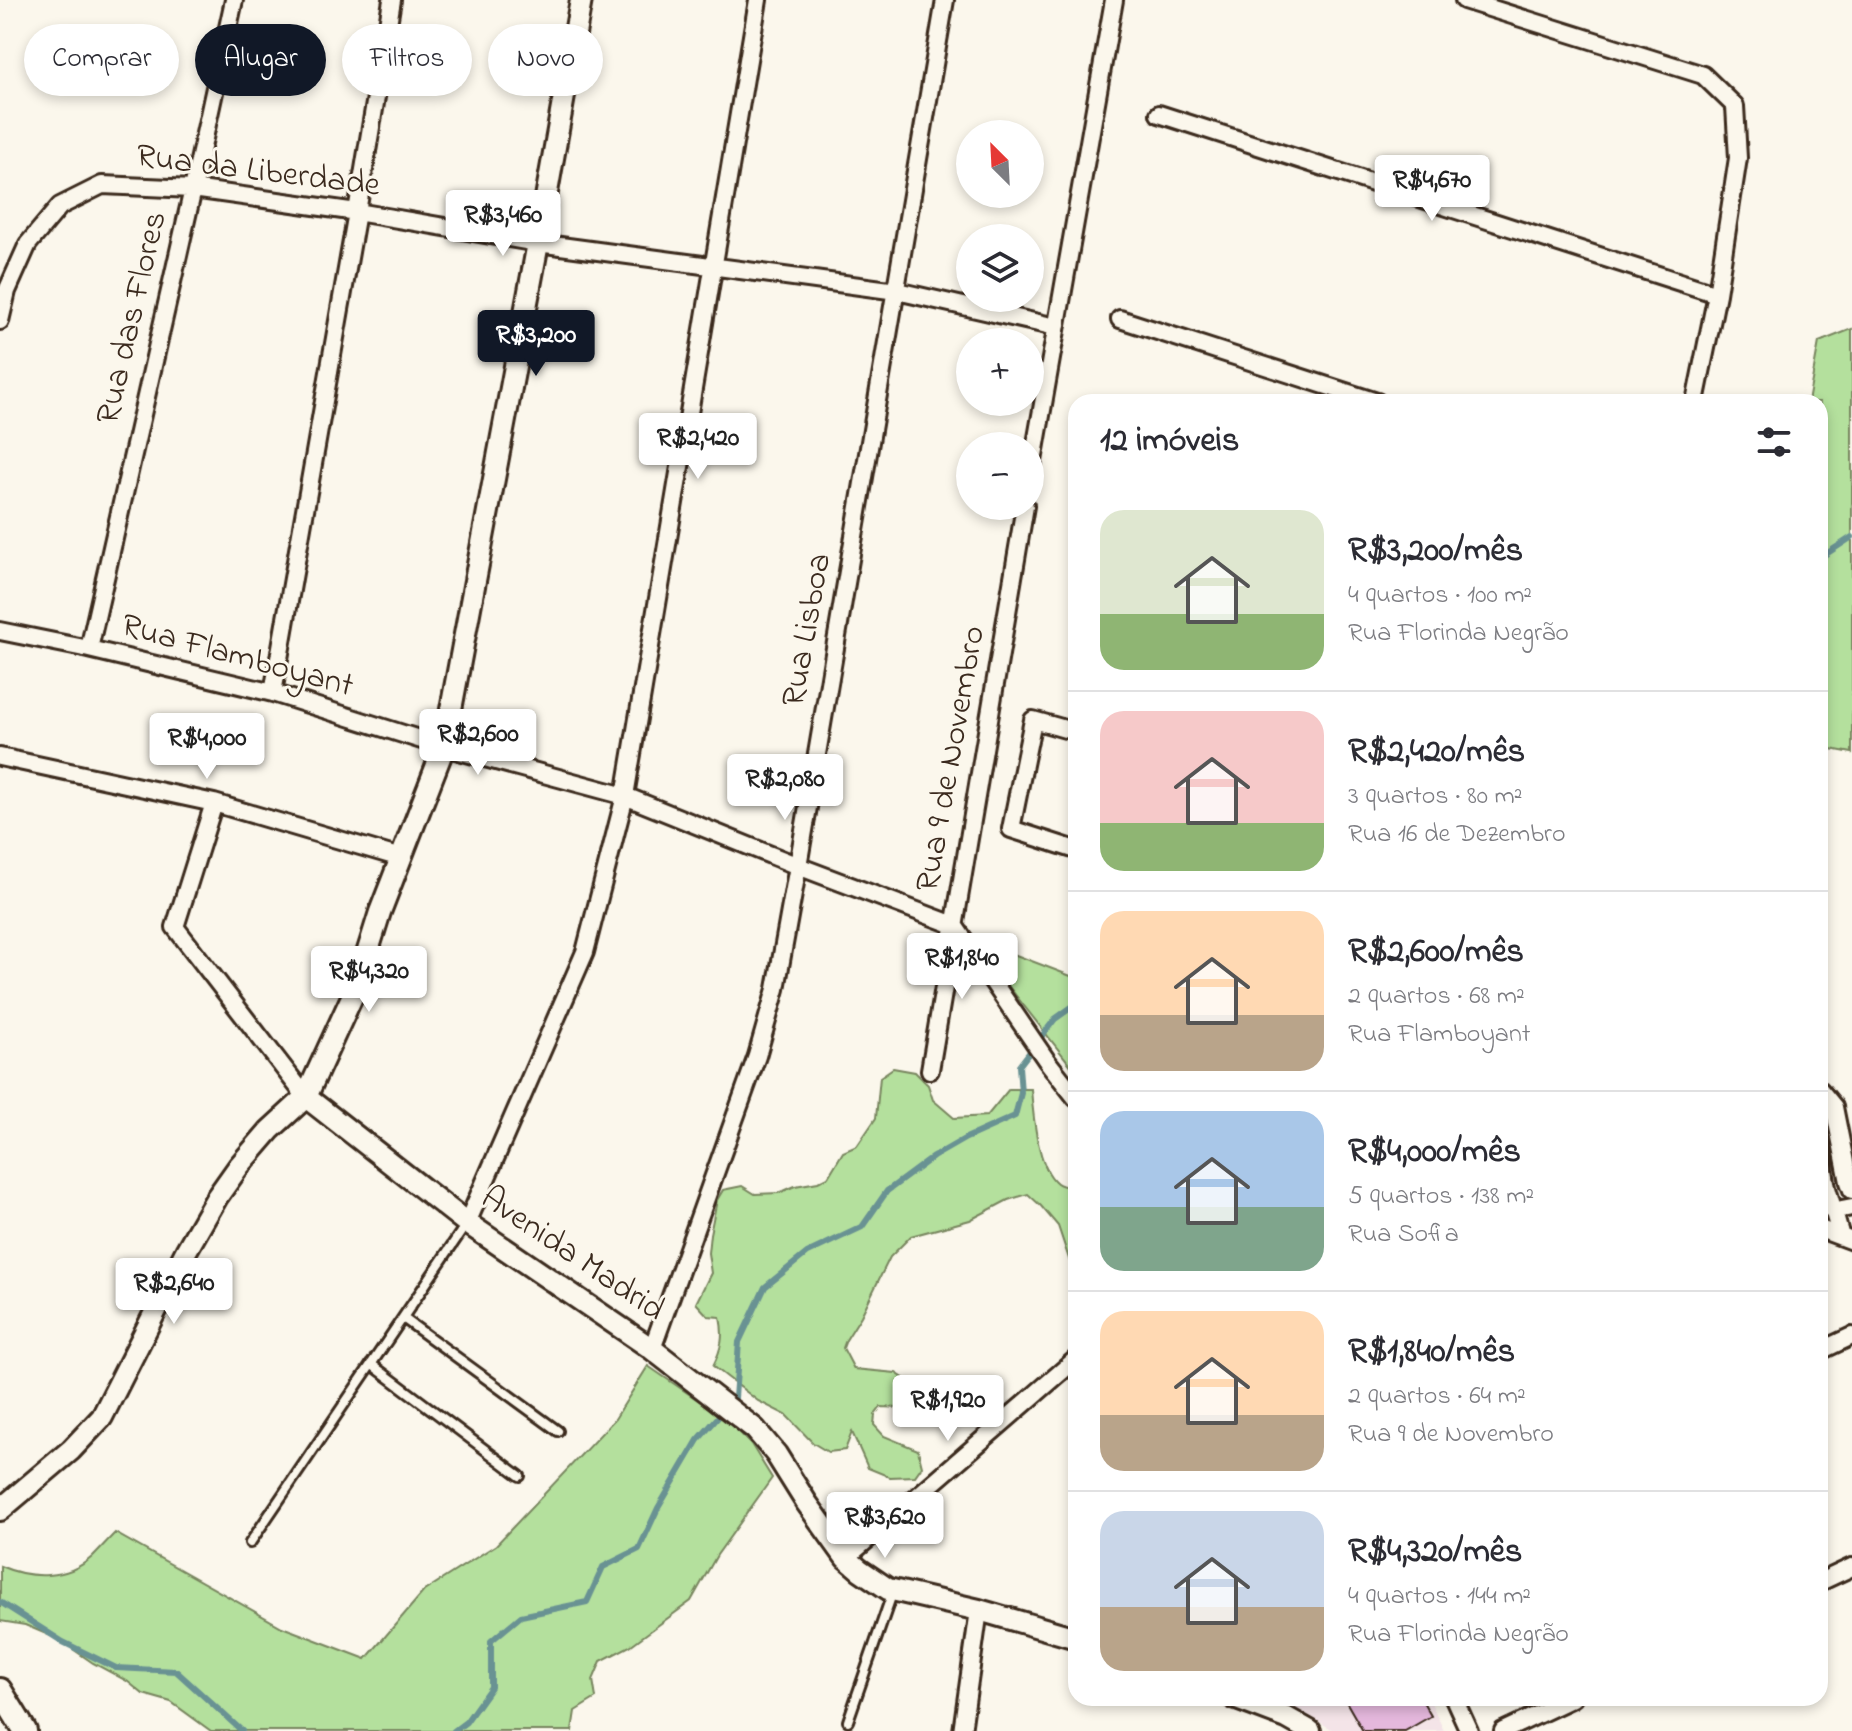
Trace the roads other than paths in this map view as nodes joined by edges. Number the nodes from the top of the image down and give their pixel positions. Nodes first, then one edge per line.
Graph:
1 (234, 0) edge
2 (392, 0) edge
3 (581, 0) edge
4 (758, 0) edge
5 (945, 0) edge
6 (1114, 0) edge
7 (1464, 0) edge
8 (1159, 114) dead end
9 (193, 189) junction
10 (357, 212) junction
11 (538, 243) junction
12 (713, 266) junction
13 (897, 291) junction
14 (1717, 294) junction
15 (1120, 319) dead end
16 (0, 321) edge
17 (1056, 327) junction
18 (1352, 394) edge
19 (1697, 394) edge
20 (1038, 432) edge
21 (1023, 520) edge
22 (0, 631) edge
23 (89, 649) junction
24 (273, 693) junction
25 (1068, 730) edge
26 (444, 747) junction
27 (0, 757) edge
28 (625, 796) junction
29 (214, 803) junction
30 (1068, 847) edge
31 (401, 858) junction
32 (798, 866) junction
33 (954, 925) junction
34 (930, 1070) dead end
35 (1068, 1088) edge
36 (306, 1097) junction
37 (1828, 1115) edge
38 (1828, 1189) edge
39 (1852, 1190) edge
40 (1852, 1207) edge
41 (1832, 1211) junction
42 (467, 1223) junction
43 (1846, 1239) edge
44 (403, 1318) junction
45 (1852, 1336) edge
46 (1828, 1347) edge
47 (652, 1349) junction
48 (371, 1364) junction
49 (1068, 1366) edge
50 (558, 1431) dead end
51 (520, 1476) dead end
52 (0, 1510) edge
53 (250, 1543) dead end
54 (846, 1558) junction
55 (1852, 1567) edge
56 (1828, 1578) edge
57 (894, 1590) junction
58 (979, 1610) junction
59 (1068, 1632) edge
60 (0, 1690) edge
61 (1250, 1706) edge
62 (1458, 1706) edge
63 (1556, 1706) edge
64 (848, 1721) dead end
65 (1285, 1724) edge
66 (25, 1731) edge
67 (962, 1731) edge
68 (1310, 1731) edge
69 (1469, 1731) edge
70 (1503, 1731) edge

1 - 9 street, Rua das Flores
2 - 10 street
3 - 11 street
4 - 12 street
5 - 13 street, Rua Lisboa
6 - 17 street
7 - 14 street
8 - 14 street
9 - 10 street, Rua da Liberdade
9 - 16 street, Rua da Liberdade
9 - 23 street, Rua das Flores
10 - 11 street, Rua da Liberdade
10 - 24 street
11 - 12 street, Rua da Liberdade
11 - 26 street
12 - 13 street, Rua da Liberdade
12 - 28 street
13 - 17 street, Rua da Liberdade
13 - 32 street, Rua Lisboa
14 - 19 street
15 - 18 street
17 - 20 street
21 - 33 street, Rua 9 de Novembro
22 - 23 street, Rua Flamboyant
23 - 24 street, Rua Flamboyant
24 - 26 street, Rua Flamboyant
25 - 30 street
26 - 28 street, Rua Flamboyant
26 - 31 street
27 - 29 street
28 - 32 street, Rua Flamboyant
28 - 42 street
29 - 31 street
29 - 36 street, Avenida Madrid
31 - 36 street
32 - 33 street, Rua Flamboyant
32 - 47 street, Rua Lisboa
33 - 34 street, Rua 9 de Novembro
33 - 35 street
36 - 42 street, Avenida Madrid
36 - 52 street
37 - 39 street
38 - 41 street
40 - 41 street
41 - 43 street
42 - 44 lane
42 - 47 street, Avenida Madrid
44 - 48 lane
44 - 50 lane
45 - 46 street
47 - 54 street, Avenida Madrid
48 - 51 lane
48 - 53 lane
49 - 54 street
54 - 57 street, Avenida Madrid
55 - 56 street
57 - 58 street, Avenida Madrid
57 - 64 lane
58 - 59 street, Avenida Madrid
58 - 67 street
60 - 66 main road
61 - 65 street
62 - 69 street
63 - 70 street
65 - 68 street

